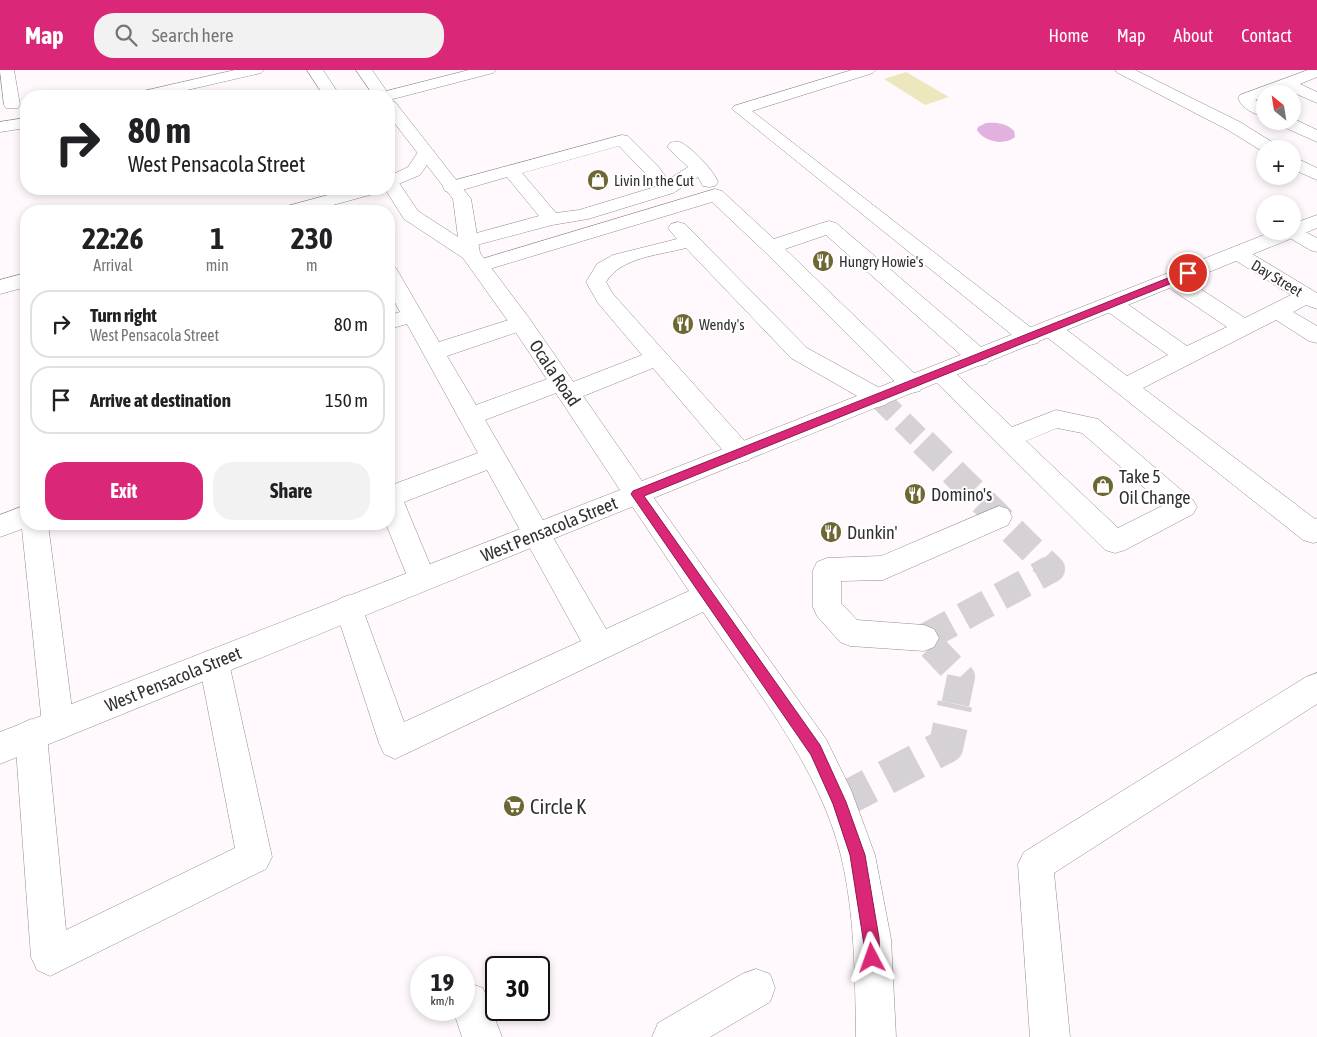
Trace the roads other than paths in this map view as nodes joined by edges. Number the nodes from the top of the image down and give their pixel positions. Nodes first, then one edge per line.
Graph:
1 (6, 70) edge
2 (256, 70) edge
3 (315, 70) edge
4 (364, 70) edge
5 (488, 70) edge
6 (868, 70) edge
7 (1123, 70) edge
8 (1317, 72) edge
9 (1285, 83) junction
10 (1280, 85) edge
11 (168, 90) edge
12 (328, 90) edge
13 (379, 90) edge
14 (395, 93) edge
15 (1256, 94) edge
16 (1317, 98) edge
17 (12, 105) dead end
18 (1256, 107) edge
19 (395, 113) edge
20 (20, 124) edge
21 (0, 127) edge
22 (1301, 129) edge
23 (1317, 137) edge
24 (1257, 140) edge
25 (676, 147) dead end
26 (426, 153) junction
27 (1301, 167) edge
28 (700, 168) junction
29 (511, 171) junction
30 (1317, 175) edge
31 (395, 180) edge
32 (452, 187) junction
33 (666, 189) junction
34 (395, 192) edge
35 (362, 195) edge
36 (715, 195) junction
37 (350, 204) edge
38 (661, 210) junction
39 (551, 219) junction
40 (1317, 222) edge
41 (1301, 228) edge
42 (1301, 236) edge
43 (1270, 240) edge
44 (691, 242) junction
45 (771, 246) junction
46 (1317, 246) edge
47 (1237, 253) junction
48 (473, 254) junction
49 (1172, 280) junction
50 (20, 282) edge
51 (395, 284) edge
52 (0, 288) edge
53 (1312, 299) edge
54 (1112, 304) junction
55 (1276, 311) junction
56 (413, 315) junction
57 (395, 320) edge
58 (521, 323) junction
59 (1243, 327) junction
60 (1040, 334) junction
61 (1317, 336) edge
62 (434, 352) junction
63 (1185, 356) junction
64 (658, 358) junction
65 (979, 358) junction
66 (942, 373) junction
67 (912, 385) junction
68 (1124, 386) junction
69 (565, 387) junction
70 (879, 398) junction
71 (470, 416) junction
72 (1008, 438) junction
73 (740, 453) junction
74 (494, 457) junction
75 (637, 494) junction
76 (395, 495) edge
77 (395, 512) edge
78 (999, 517) dead end
79 (20, 518) edge
80 (0, 526) edge
81 (1317, 529) edge
82 (35, 530) edge
83 (537, 534) junction
84 (422, 579) junction
85 (708, 596) junction
86 (349, 608) junction
87 (924, 638) dead end
88 (600, 646) junction
89 (214, 663) junction
90 (1317, 687) edge
91 (29, 736) edge
92 (756, 988) dead end
93 (475, 1018) edge
94 (482, 1037) edge
95 (672, 1037) edge
96 (876, 1037) edge
97 (1050, 1037) edge

1 - 17 main road
2 - 11 main road
3 - 12 main road
4 - 13 main road
5 - 14 main road
6 - 60 main road
7 - 24 main road
8 - 9 main road
9 - 10 main road
9 - 16 main road
15 - 18 main road
19 - 26 main road, Ocala Road
20 - 21 main road
22 - 23 main road
25 - 28 main road
26 - 31 main road
26 - 32 main road, Ocala Road
27 - 30 main road
28 - 33 main road
28 - 36 main road
29 - 32 main road
29 - 33 main road
29 - 39 main road
32 - 48 main road, Ocala Road
33 - 39 main road
34 - 48 main road, Ocala Road
35 - 37 main road
36 - 38 main road
36 - 45 main road
38 - 44 main road
38 - 48 main road
39 - 48 main road
40 - 41 main road, West Pensacola Street
42 - 46 main road
43 - 47 main road, West Pensacola Street
44 - 64 main road
44 - 70 main road
45 - 65 main road
45 - 67 main road
47 - 49 main road, West Pensacola Street
47 - 53 main road, Day Street
48 - 58 main road, Ocala Road
49 - 54 main road, West Pensacola Street
49 - 59 main road
50 - 52 main road
51 - 56 main road
53 - 55 main road
54 - 60 main road, West Pensacola Street
54 - 63 main road
55 - 59 main road
55 - 61 main road
56 - 57 main road
56 - 62 main road
58 - 62 main road
58 - 69 main road, Ocala Road
59 - 63 main road
60 - 65 main road, West Pensacola Street
60 - 68 main road
62 - 71 main road
63 - 68 main road
64 - 69 main road
64 - 73 main road
65 - 66 main road, West Pensacola Street
66 - 67 main road, West Pensacola Street
66 - 72 main road
67 - 70 main road, West Pensacola Street
68 - 81 main road
69 - 71 main road
69 - 75 main road, Ocala Road
70 - 73 main road, West Pensacola Street
71 - 74 main road
72 - 72 main road
73 - 75 main road, West Pensacola Street
74 - 76 main road
74 - 83 main road
75 - 83 main road, West Pensacola Street
75 - 85 main road, Ocala Road
77 - 84 main road
78 - 87 main road
79 - 80 main road
82 - 91 main road
83 - 84 main road, West Pensacola Street
83 - 88 main road
84 - 86 main road, West Pensacola Street
85 - 88 main road
85 - 96 main road, Ocala Road
86 - 88 main road
86 - 89 main road, West Pensacola Street
89 - 91 main road, West Pensacola Street
89 - 91 main road
90 - 97 main road
92 - 95 main road
93 - 94 main road

